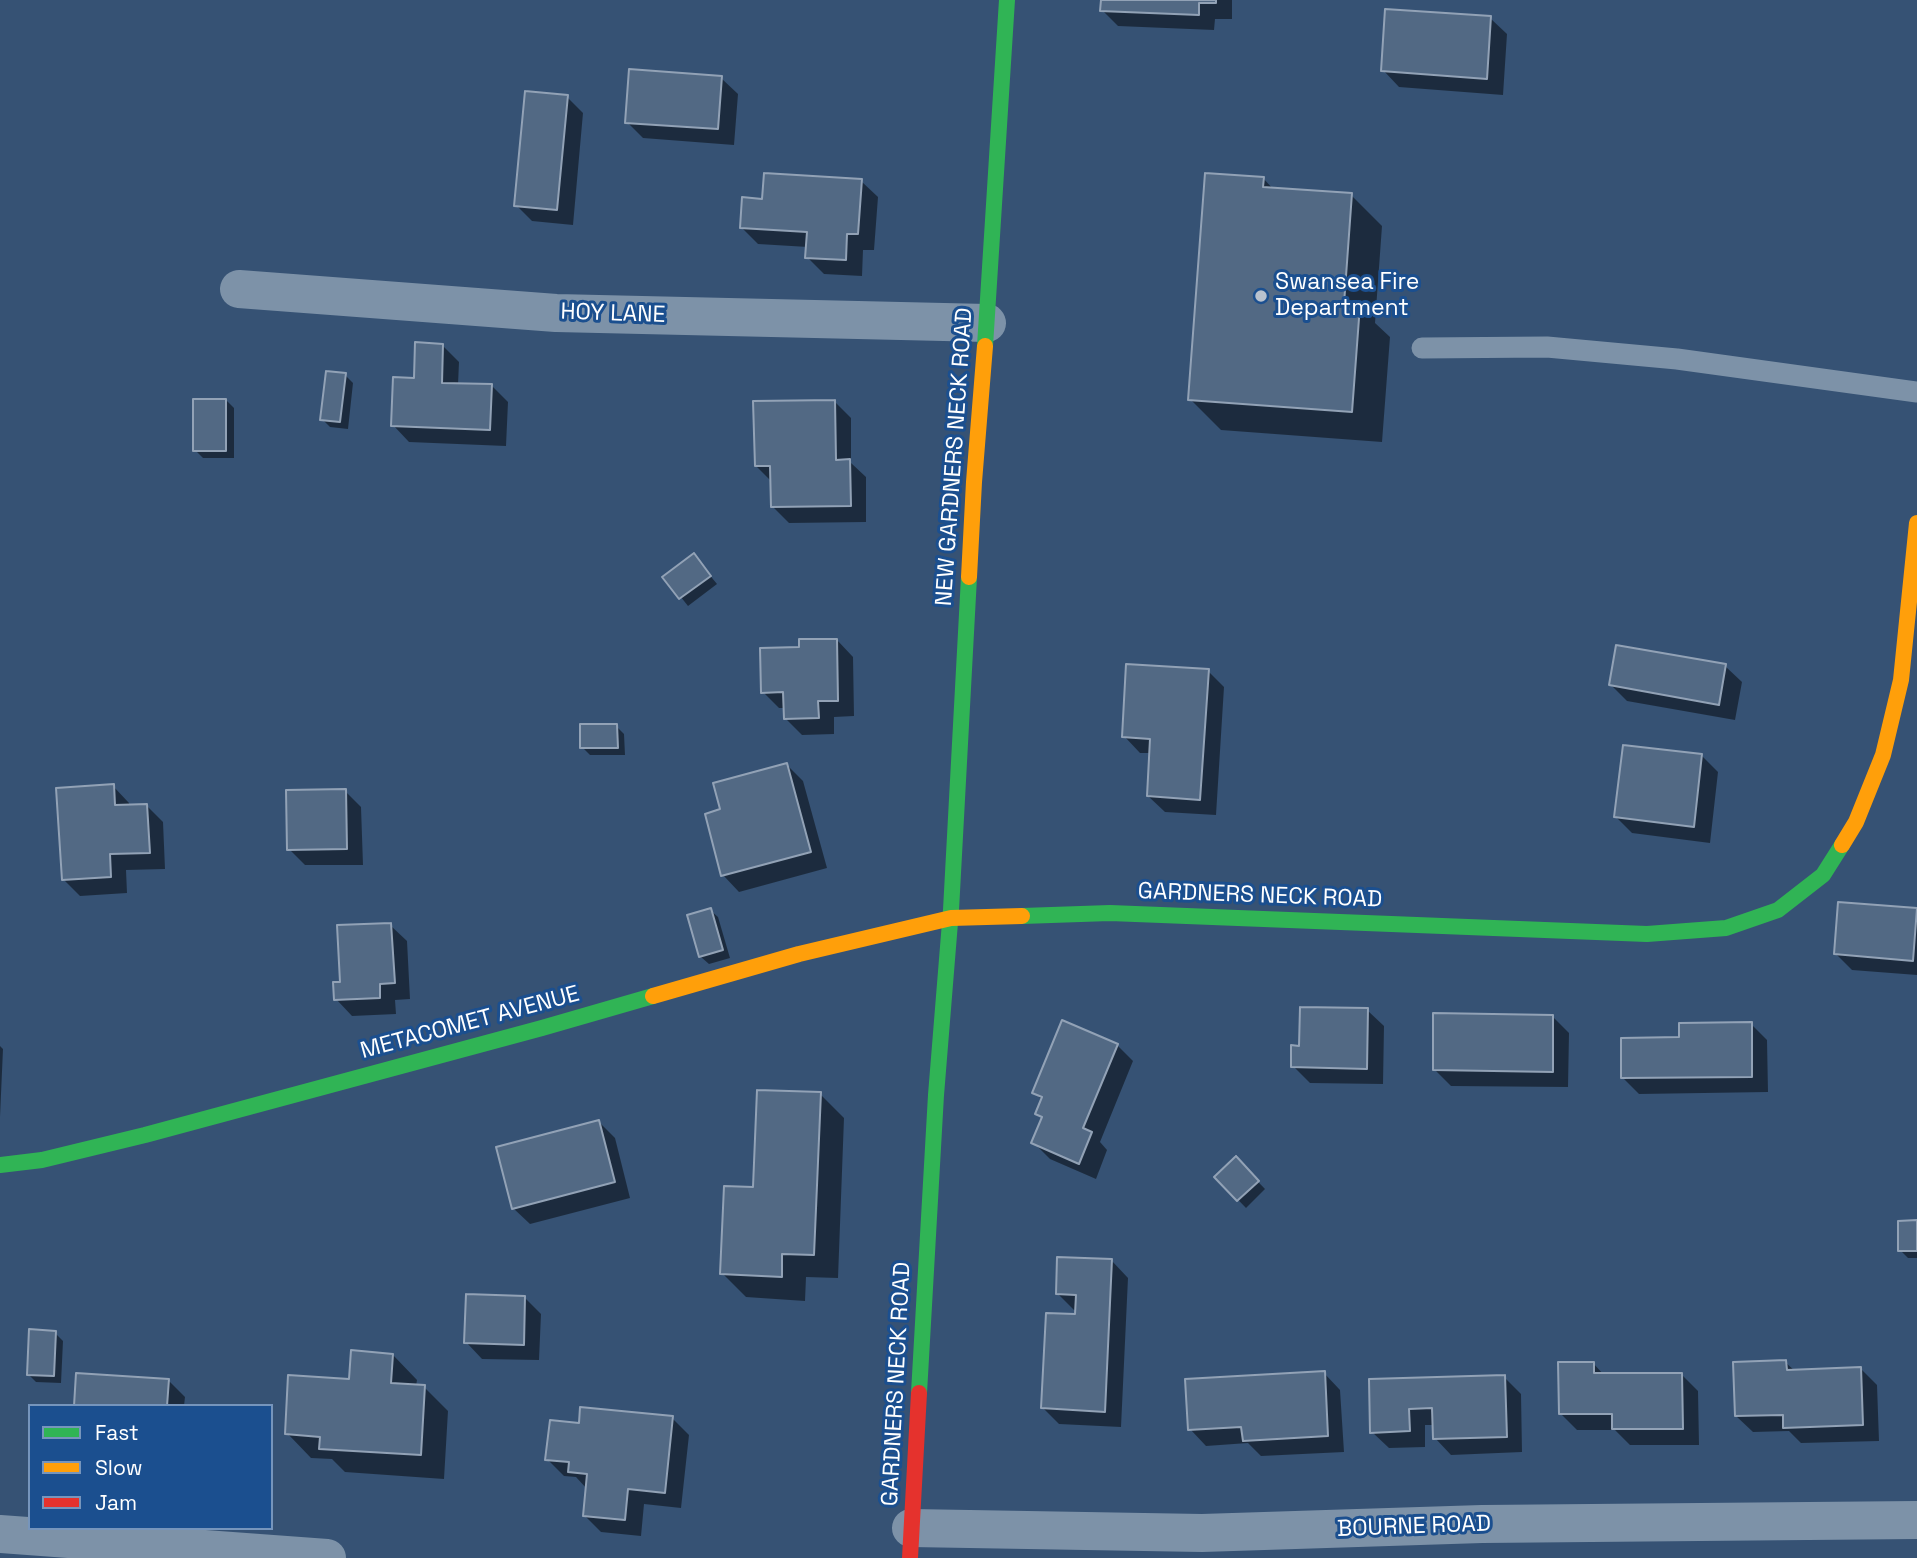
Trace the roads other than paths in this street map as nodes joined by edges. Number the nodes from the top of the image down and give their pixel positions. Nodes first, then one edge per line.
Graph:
1 (1007, 0) edge
2 (239, 289) dead end
3 (987, 323) junction
4 (1422, 348) dead end
5 (1917, 392) edge
6 (1917, 523) edge
7 (951, 918) junction
8 (0, 1164) edge
9 (1917, 1520) edge
10 (0, 1534) edge
11 (911, 1543) edge
12 (327, 1558) edge

1 - 3 street, NEW GARDNERS NECK ROAD
2 - 3 street, HOY LANE
3 - 7 street, NEW GARDNERS NECK ROAD
4 - 5 lane
6 - 7 street, GARDNERS NECK ROAD
7 - 8 street, METACOMET AVENUE
7 - 11 street, GARDNERS NECK ROAD
9 - 11 street, BOURNE ROAD
10 - 12 street

